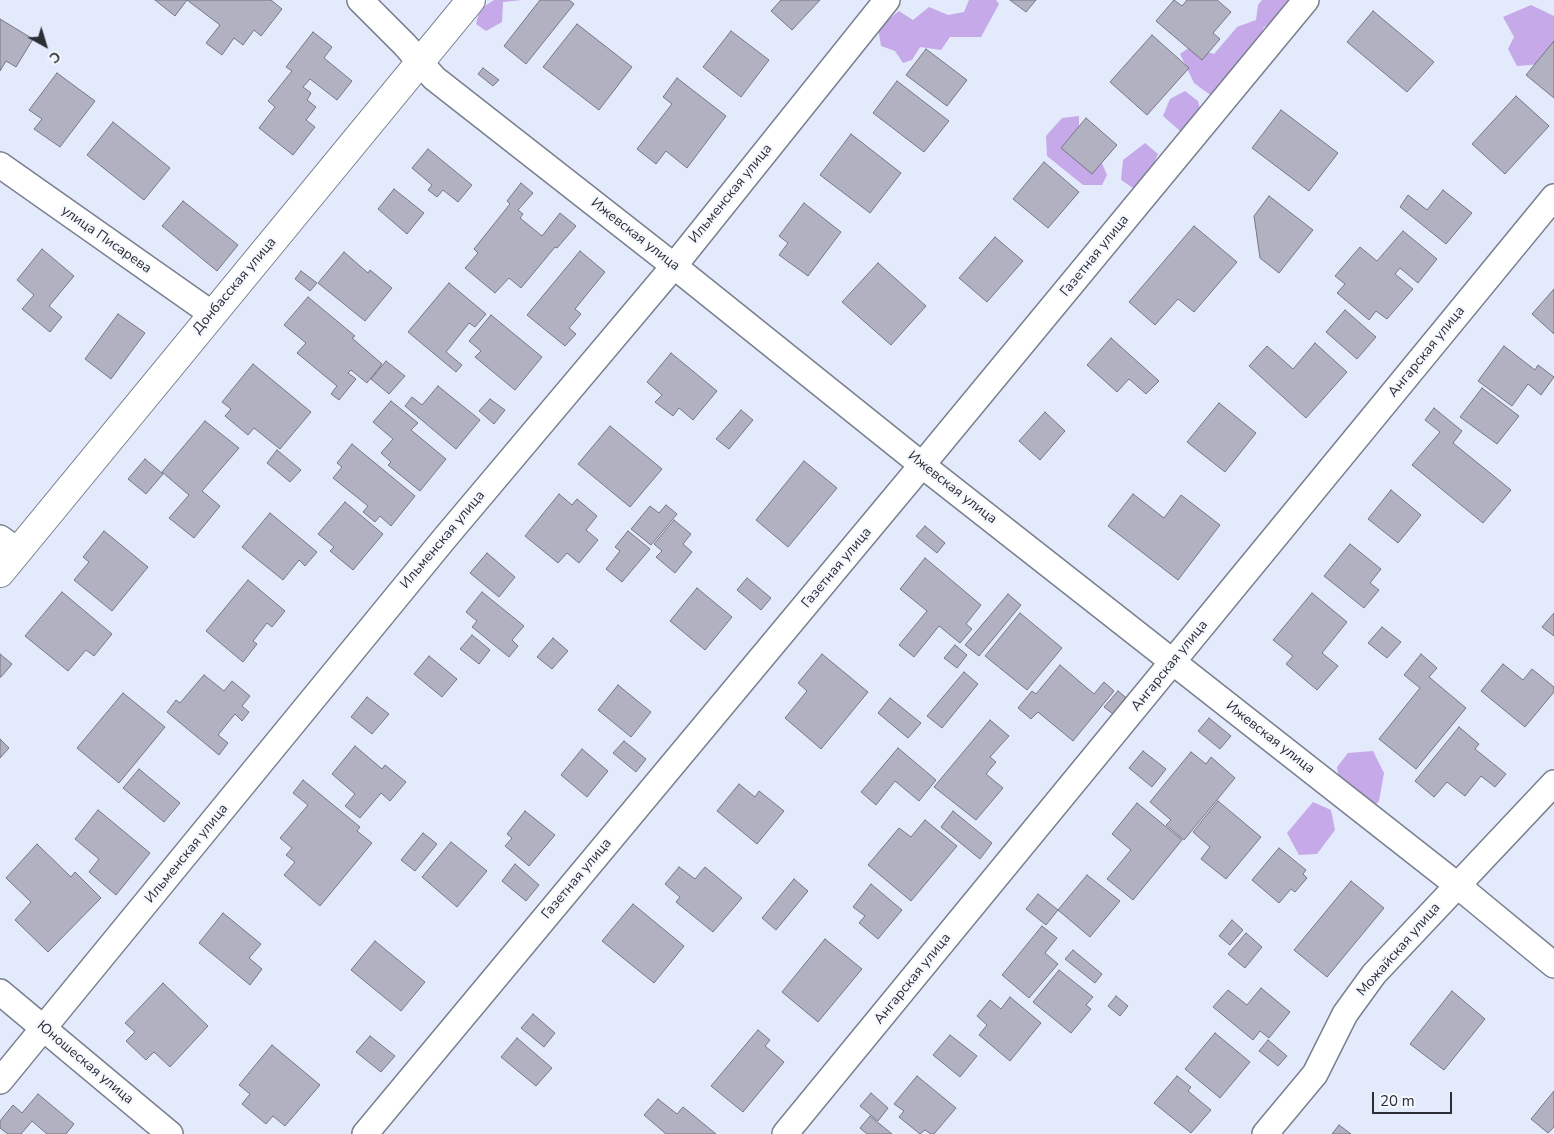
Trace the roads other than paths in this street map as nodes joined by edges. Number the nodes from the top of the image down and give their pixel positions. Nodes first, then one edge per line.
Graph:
1 (360, 0) edge
2 (471, 0) edge
3 (888, 0) edge
4 (1306, 0) edge
5 (419, 63) junction
6 (0, 166) edge
7 (1554, 196) edge
8 (674, 266) junction
9 (212, 314) junction
10 (922, 465) junction
11 (9, 545) edge
12 (0, 573) edge
13 (1173, 662) junction
14 (1554, 783) edge
15 (1457, 885) junction
16 (1554, 964) edge
17 (0, 992) edge
18 (44, 1029) junction
19 (0, 1081) edge
20 (170, 1134) edge
21 (365, 1134) edge
22 (785, 1134) edge
23 (1265, 1134) edge

1 - 5 street, Ижевская улица
2 - 5 street, Донбасская улица
3 - 8 street, Ильменская улица
4 - 10 street, Газетная улица
5 - 8 street, Ижевская улица
5 - 9 street, Донбасская улица
6 - 9 street, улица Писарева
7 - 13 street, Ангарская улица
8 - 10 street, Ижевская улица
8 - 18 street, Ильменская улица
9 - 11 street, Донбасская улица
10 - 13 street, Ижевская улица
10 - 21 street, Газетная улица
11 - 12 street, Донбасская улица
13 - 15 street, Ижевская улица
13 - 22 street, Ангарская улица
14 - 15 street, Можайская улица
15 - 16 street, Ижевская улица
15 - 23 street, Можайская улица
17 - 18 street, Юношеская улица
18 - 19 street, Ильменская улица
18 - 20 street, Юношеская улица

